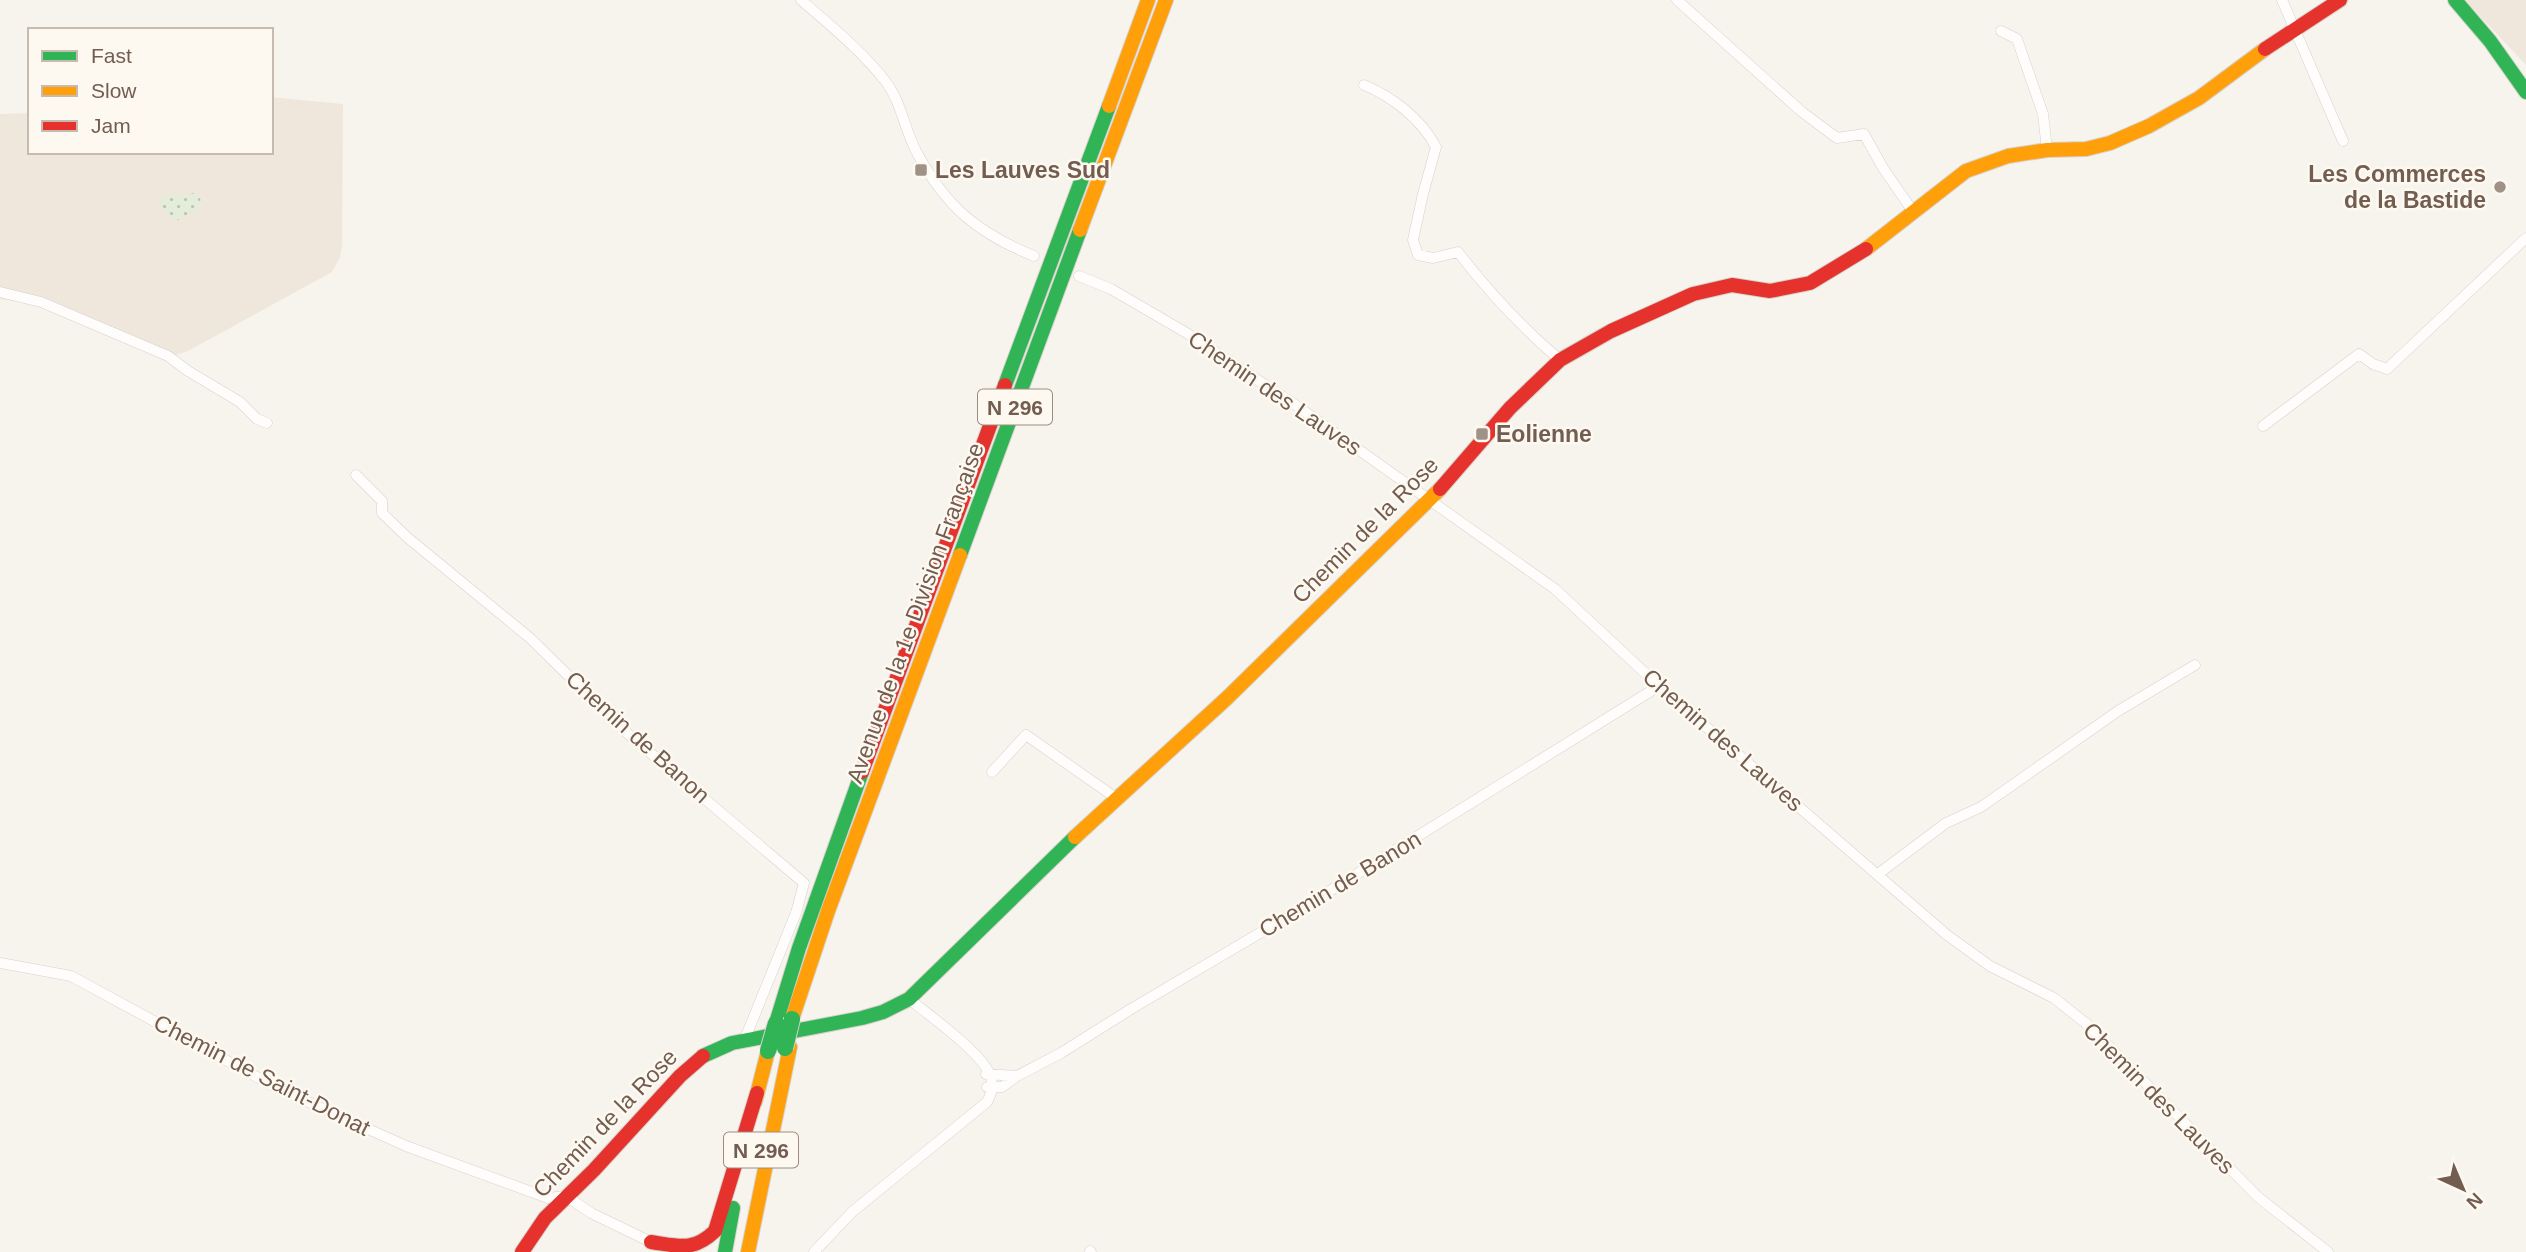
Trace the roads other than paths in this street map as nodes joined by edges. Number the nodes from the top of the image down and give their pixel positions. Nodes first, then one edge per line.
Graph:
1 (801, 0) edge
2 (1148, 0) edge
3 (1166, 0) edge
4 (1677, 0) edge
5 (2283, 0) edge
6 (2340, 0) edge
7 (2455, 0) edge
8 (2295, 29) junction
9 (2001, 31) dead end
10 (1364, 85) dead end
11 (2526, 92) edge
12 (2343, 141) dead end
13 (2047, 150) junction
14 (1914, 213) junction
15 (2526, 237) edge
16 (1034, 256) dead end
17 (1079, 276) dead end
18 (0, 292) edge
19 (1560, 360) junction
20 (267, 424) dead end
21 (2263, 426) dead end
22 (356, 475) dead end
23 (1431, 500) junction
24 (2194, 665) dead end
25 (1659, 686) junction
26 (992, 772) dead end
27 (1116, 798) junction
28 (1878, 874) junction
29 (0, 962) edge
30 (909, 999) junction
31 (744, 1041) junction
32 (788, 1048) junction
33 (987, 1074) junction
34 (1017, 1076) junction
35 (990, 1087) junction
36 (757, 1093) junction
37 (566, 1196) junction
38 (651, 1242) junction
39 (522, 1252) edge
40 (675, 1252) edge
41 (725, 1252) edge
42 (740, 1252) edge
43 (748, 1252) edge
44 (814, 1252) edge
45 (2328, 1252) edge

1 - 16 street
2 - 36 main road, Avenue de la 1e Division Française / N 296, bridge
3 - 32 main road, Avenue de la 1e Division Française / N 296, bridge
4 - 14 street
5 - 8 street
6 - 8 main road, Chemin de la Rose
7 - 11 main road
8 - 12 street
8 - 13 main road, Chemin de la Rose
9 - 13 street
10 - 19 street
13 - 14 main road, Chemin de la Rose
14 - 19 main road, Chemin de la Rose
15 - 21 street
17 - 23 street, Chemin des Lauves
18 - 20 street
19 - 23 main road, Chemin de la Rose
22 - 31 street, Chemin de Banon
23 - 25 street, Chemin des Lauves
23 - 27 main road, Chemin de la Rose
24 - 28 street
25 - 28 street, Chemin des Lauves
25 - 34 street, Chemin de Banon
26 - 27 street
27 - 30 main road, Chemin de la Rose
28 - 45 street, Chemin des Lauves
29 - 37 street, Chemin de Saint-Donat
30 - 31 main road, Chemin de la Rose
30 - 33 street
31 - 37 main road, Chemin de la Rose
32 - 42 main road, Avenue de la 1e Division Française / N 296
32 - 43 main road
33 - 34 street
33 - 35 street
34 - 35 street, Chemin de Banon
35 - 44 street
36 - 38 main road
36 - 41 main road, Avenue de la 1e Division Française / N 296
37 - 38 street
37 - 39 main road, Chemin de la Rose
38 - 40 main road

